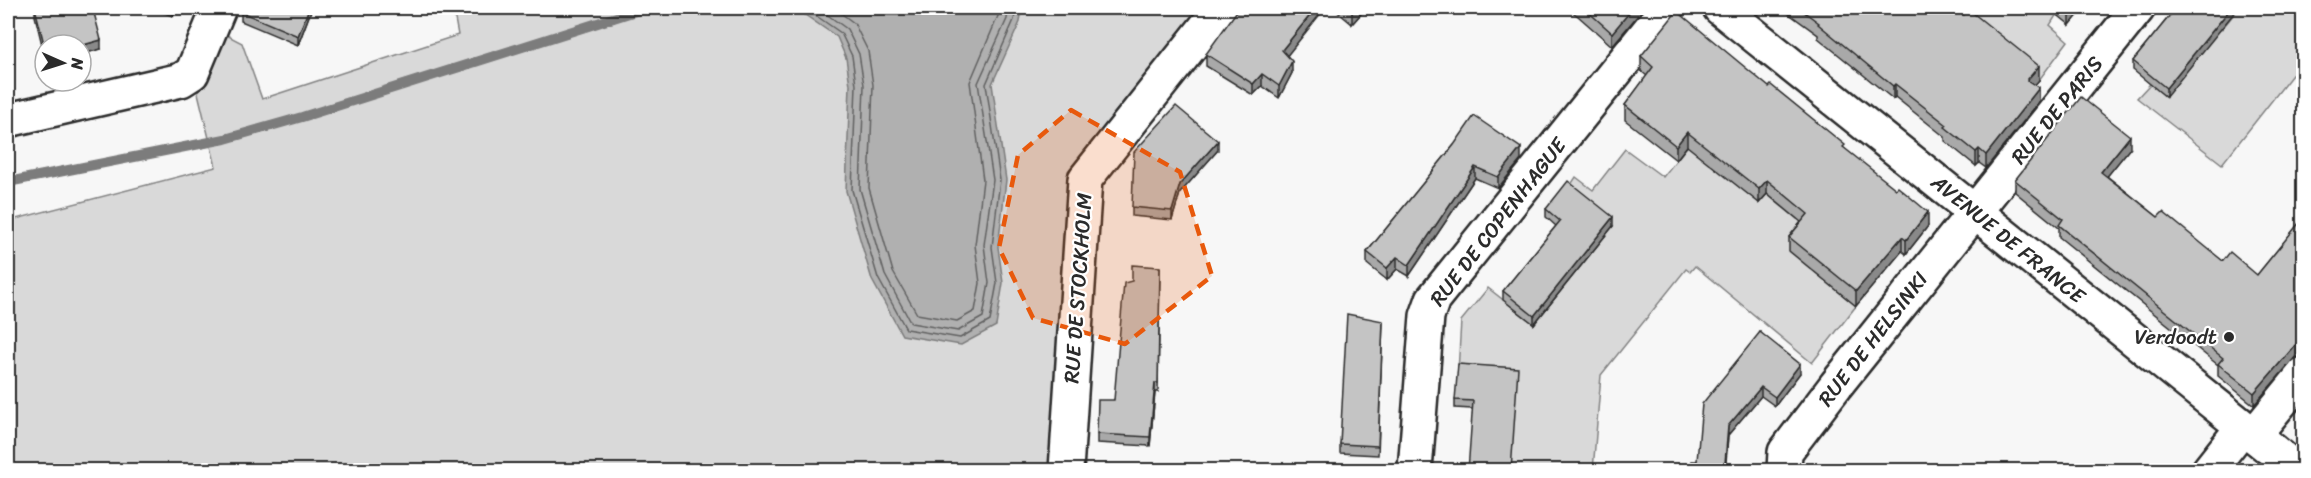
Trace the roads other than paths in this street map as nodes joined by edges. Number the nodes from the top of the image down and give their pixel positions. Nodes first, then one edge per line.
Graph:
1 (219, 8) edge
2 (1221, 8) edge
3 (1667, 8) edge
4 (1720, 8) edge
5 (2139, 8) edge
6 (8, 120) edge
7 (1975, 212) junction
8 (2304, 374) edge
9 (2248, 431) junction
10 (1066, 471) edge
11 (1415, 471) edge
12 (1784, 471) edge
13 (2209, 471) edge
14 (2297, 471) edge

1 - 6 street
2 - 10 street, RUE DE STOCKHOLM
3 - 11 street, RUE DE COPENHAGUE
4 - 7 street, AVENUE DE FRANCE
5 - 7 street, RUE DE PARIS
7 - 9 street, AVENUE DE FRANCE
7 - 12 street, RUE DE HELSINKI
8 - 9 street
9 - 13 street
9 - 14 street, AVENUE DE FRANCE

